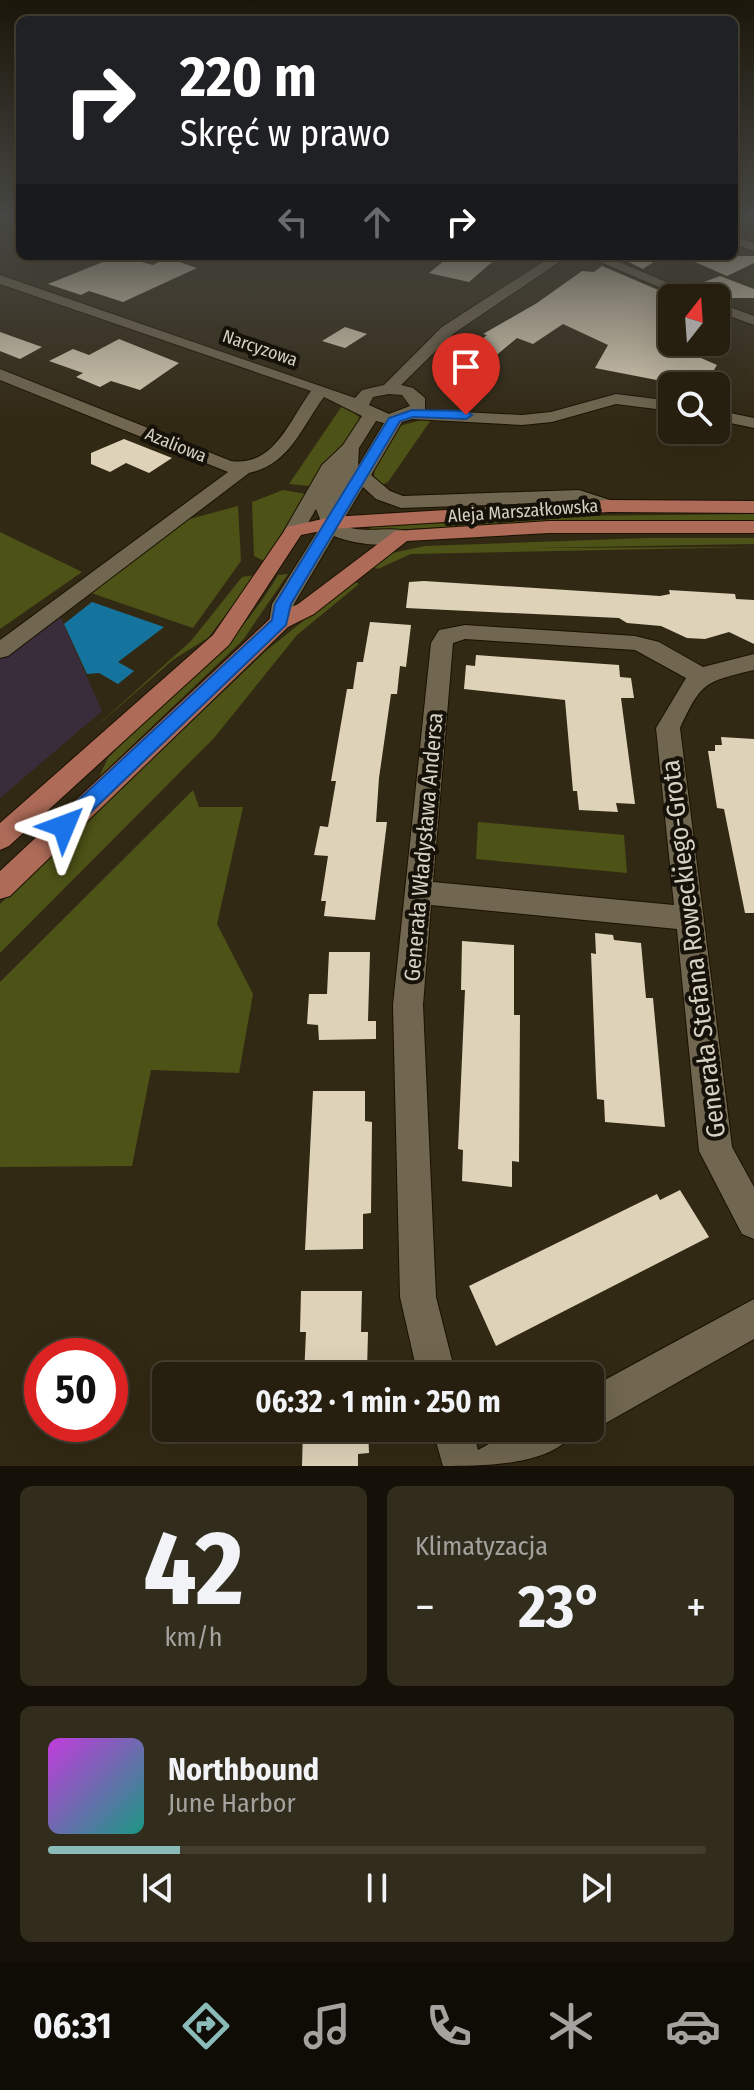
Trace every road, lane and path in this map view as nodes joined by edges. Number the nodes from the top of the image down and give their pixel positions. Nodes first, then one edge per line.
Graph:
1 (22, 286) edge
2 (511, 286) edge
3 (730, 312) edge
4 (754, 321) edge
5 (414, 364) junction
6 (0, 374) edge
7 (389, 389) junction
8 (323, 390) junction
9 (658, 404) edge
10 (367, 405) junction
11 (410, 407) junction
12 (730, 418) edge
13 (754, 423) edge
14 (350, 448) junction
15 (242, 470) junction
16 (360, 475) junction
17 (609, 506) junction
18 (754, 507) edge
19 (331, 523) junction
20 (754, 527) edge
21 (294, 531) junction
22 (402, 535) junction
23 (280, 622) junction
24 (0, 651) edge
25 (754, 662) edge
26 (700, 676) junction
27 (0, 839) edge
28 (0, 888) edge
29 (419, 892) junction
30 (688, 918) junction
31 (754, 1222) edge
32 (754, 1318) edge
33 (434, 1362) edge
34 (604, 1402) edge
35 (456, 1442) edge
36 (532, 1442) edge
37 (463, 1466) edge
38 (489, 1466) edge

1 - 8 street, Narcyzowa
2 - 5 street
3 - 4 street
5 - 7 street
5 - 11 street
6 - 15 street, Azaliowa
7 - 10 street
7 - 11 street
8 - 10 street, Narcyzowa
8 - 15 street
9 - 11 street
10 - 11 street, Narcyzowa
10 - 14 street
11 - 16 street
12 - 13 street
14 - 19 street
14 - 21 street
15 - 24 street
16 - 17 street
16 - 19 street
17 - 18 main road, Aleja Marszałkowska
17 - 19 main road, Aleja Marszałkowska
19 - 21 main road, Aleja Marszałkowska
19 - 22 street
19 - 23 street
20 - 22 main road, Aleja Marszałkowska
21 - 27 main road
22 - 23 main road
23 - 28 main road
25 - 26 street
26 - 29 street, Generała Władysława Andersa
26 - 30 street, Generała Stefana Roweckiego-Grota
29 - 30 street
29 - 33 street, Generała Władysława Andersa
30 - 31 street, Generała Stefana Roweckiego-Grota
32 - 34 street
35 - 37 street
36 - 38 street

